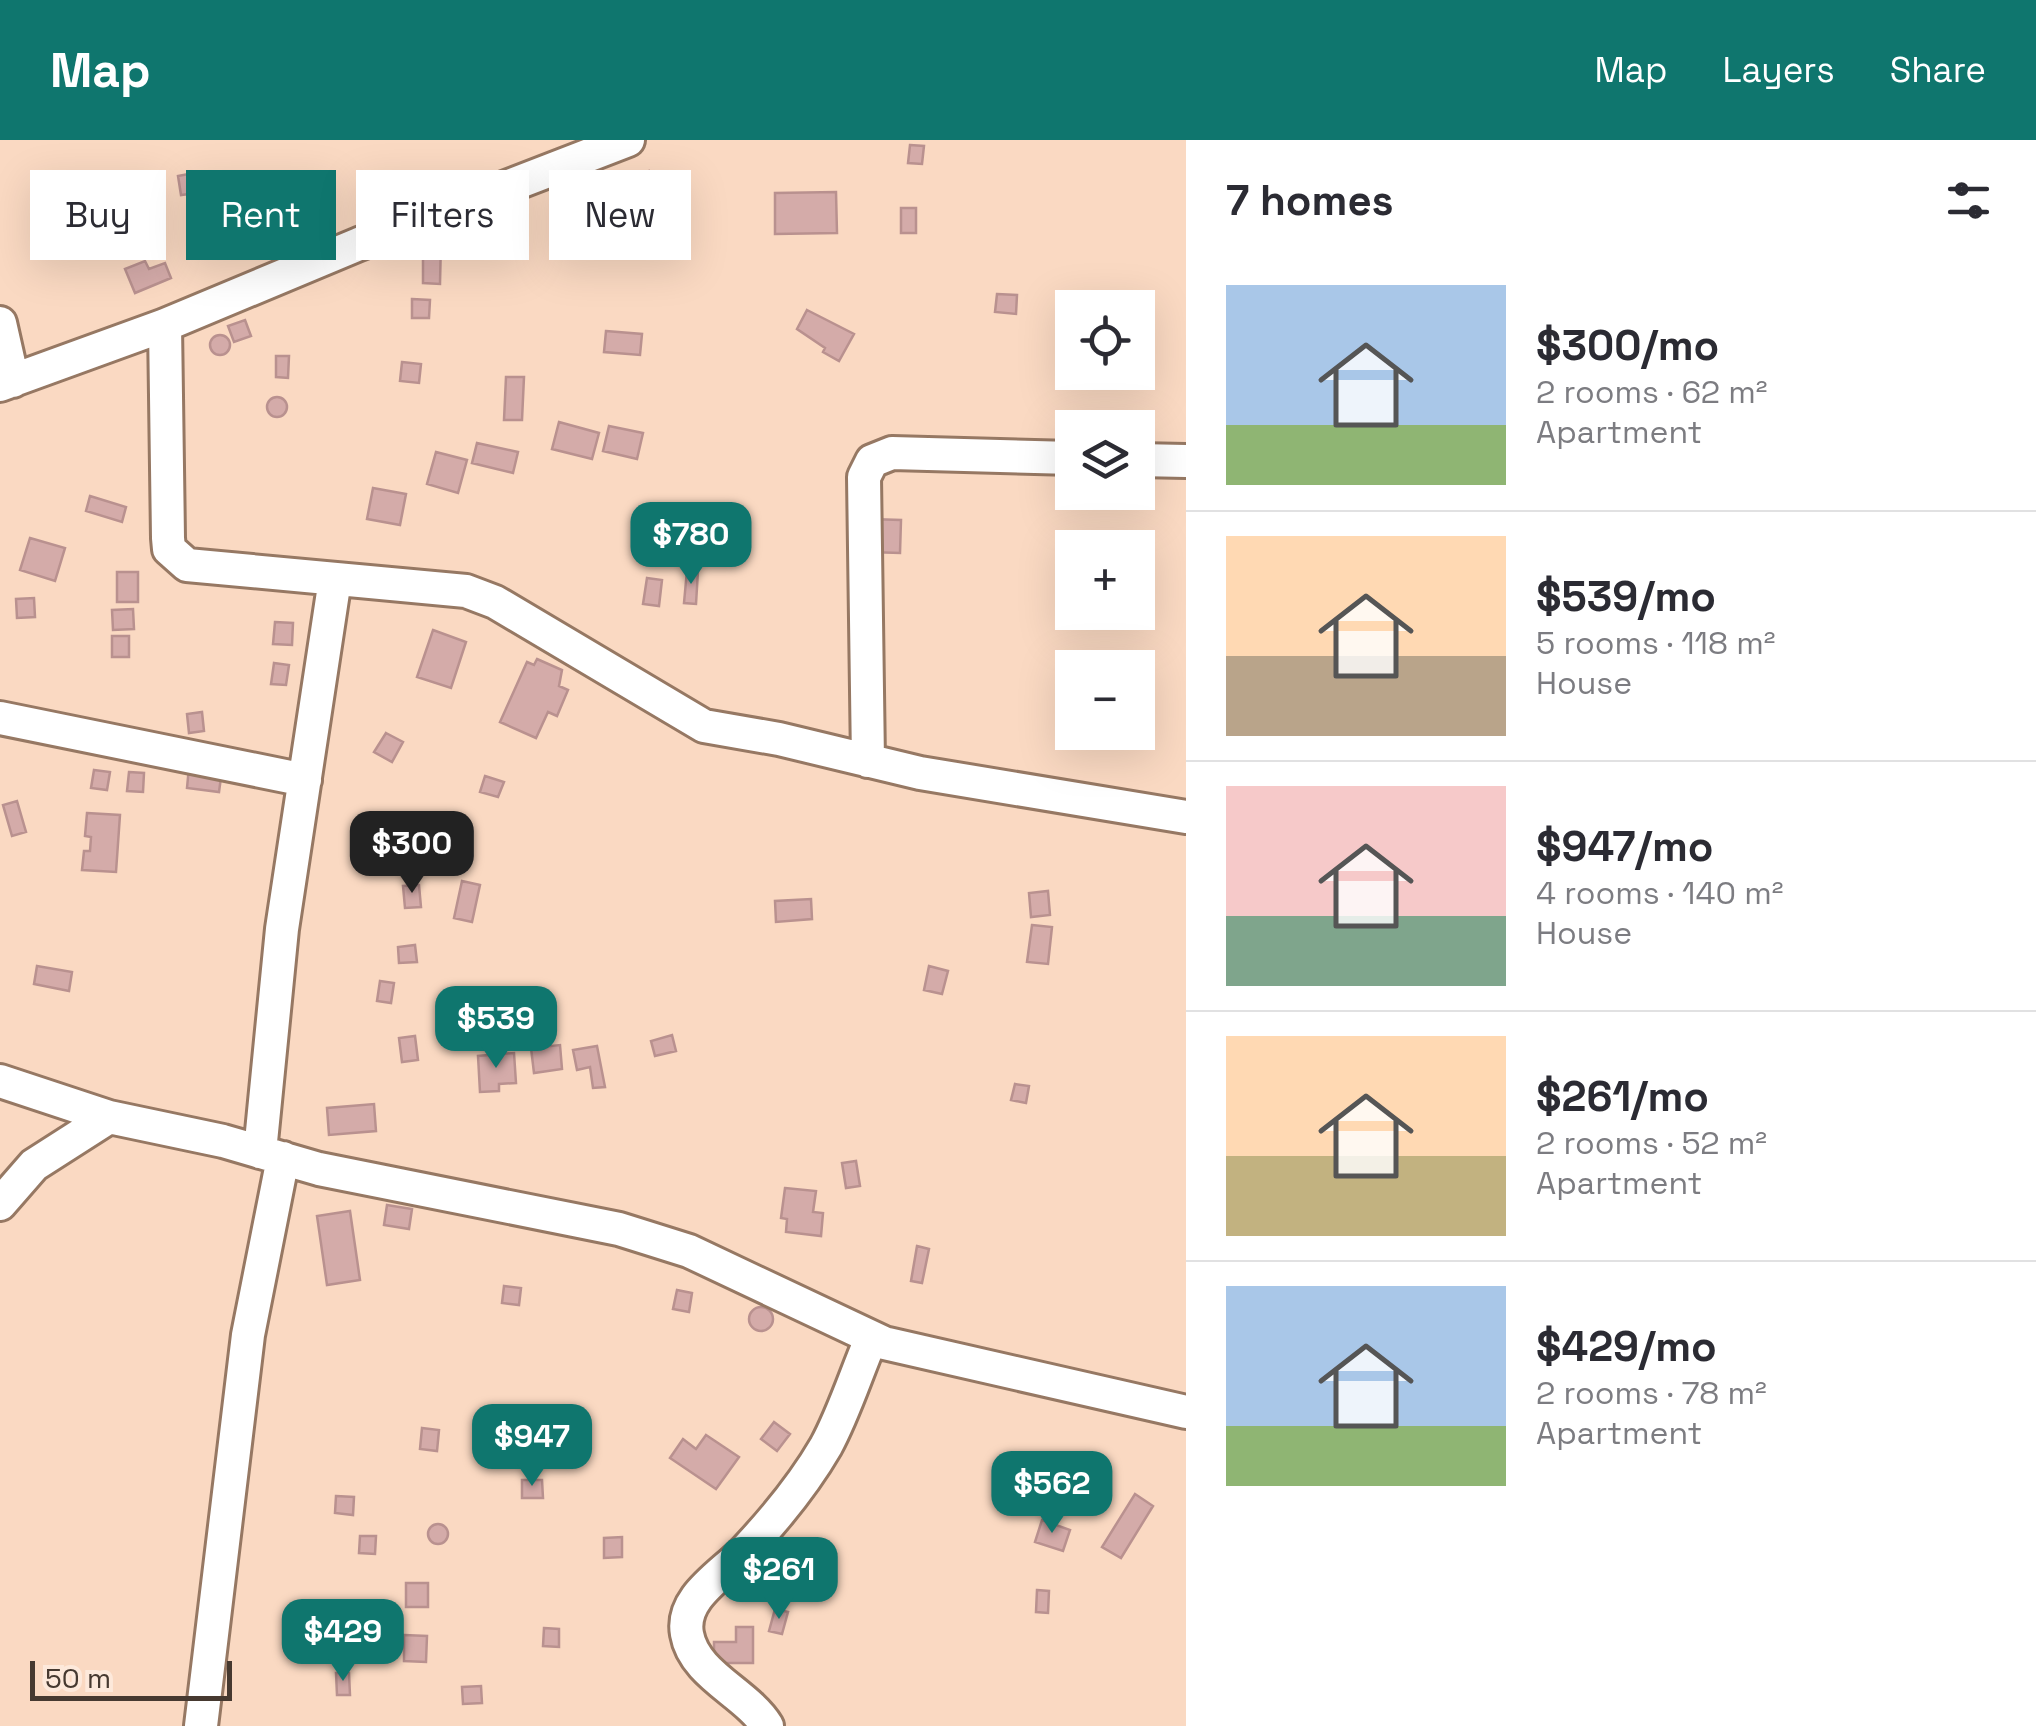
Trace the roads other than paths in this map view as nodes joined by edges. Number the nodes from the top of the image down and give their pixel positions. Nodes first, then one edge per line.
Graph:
1 (628, 140) edge
2 (0, 323) edge
3 (165, 325) junction
4 (6, 383) edge
5 (1055, 458) edge
6 (1155, 460) edge
7 (1186, 461) edge
8 (335, 579) junction
9 (0, 718) edge
10 (868, 761) junction
11 (305, 780) junction
12 (1186, 817) edge
13 (0, 1081) edge
14 (109, 1116) junction
15 (271, 1155) junction
16 (0, 1204) edge
17 (871, 1339) junction
18 (1186, 1412) edge
19 (201, 1726) edge
20 (767, 1726) edge

1 - 3 street
2 - 4 street
3 - 4 street
3 - 8 street
5 - 10 street
6 - 7 street
8 - 10 street
8 - 11 street
9 - 11 street
10 - 12 street
11 - 15 street
13 - 14 street
14 - 15 street
14 - 16 street
15 - 17 street
15 - 19 street
17 - 18 street
17 - 20 street

